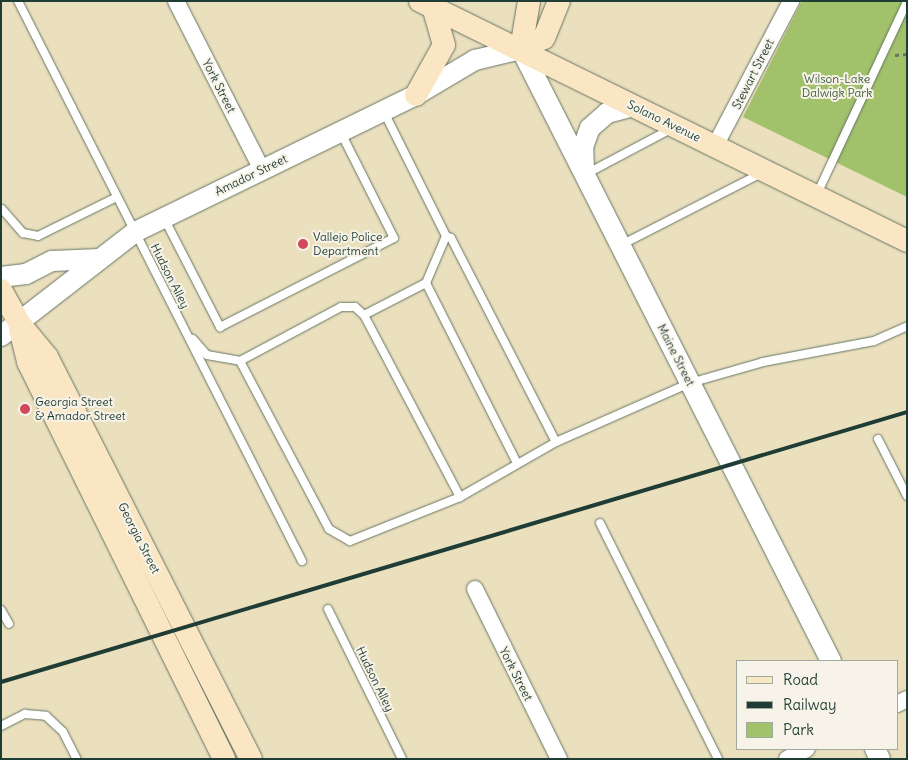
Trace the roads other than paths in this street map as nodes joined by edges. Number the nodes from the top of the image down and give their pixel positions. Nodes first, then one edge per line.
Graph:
1 (18, 1) edge
2 (176, 1) edge
3 (529, 1) edge
4 (559, 1) edge
5 (790, 1) edge
6 (907, 2) edge
7 (426, 4) edge
8 (521, 49) junction
9 (416, 95) junction
10 (634, 106) junction
11 (384, 110) junction
12 (675, 126) junction
13 (341, 132) junction
14 (715, 146) junction
15 (262, 170) junction
16 (766, 171) junction
17 (584, 175) junction
18 (816, 196) junction
19 (117, 197) junction
20 (2, 209) edge
21 (164, 218) junction
22 (135, 232) junction
23 (446, 236) junction
24 (907, 241) edge
25 (621, 245) junction
26 (99, 258) junction
27 (1, 277) edge
28 (426, 283) junction
29 (1, 290) edge
30 (364, 315) junction
31 (907, 326) edge
32 (10, 330) edge
33 (185, 330) junction
34 (240, 361) junction
35 (690, 383) junction
36 (878, 439) dead end
37 (556, 442) junction
38 (517, 463) junction
39 (907, 496) edge
40 (460, 497) junction
41 (600, 523) dead end
42 (302, 561) dead end
43 (475, 589) dead end
44 (328, 609) dead end
45 (1, 610) edge
46 (9, 624) dead end
47 (829, 660) edge
48 (1, 726) edge
49 (805, 750) edge
50 (77, 759) edge
51 (224, 759) edge
52 (251, 759) edge
53 (402, 759) edge
54 (559, 759) edge
55 (718, 759) edge
56 (787, 759) edge

1 - 19 lane, Hudson Alley
2 - 15 street, York Street
3 - 8 main road
4 - 8 main road
5 - 14 street, Stewart Street
6 - 18 lane
7 - 8 main road, Solano Avenue
7 - 9 main road
8 - 9 street, Amador Street
8 - 10 main road, Solano Avenue
8 - 17 street, Maine Street
9 - 11 street, Amador Street
10 - 12 main road, Solano Avenue
10 - 17 street
11 - 13 street, Amador Street
11 - 23 lane
12 - 14 main road, Solano Avenue
12 - 17 lane
13 - 15 street, Amador Street
13 - 21 lane
14 - 16 main road, Solano Avenue
15 - 21 street, Amador Street
16 - 18 main road, Solano Avenue
16 - 25 lane
17 - 25 street, Maine Street
18 - 24 main road, Solano Avenue
19 - 20 lane
19 - 22 lane, Hudson Alley
21 - 22 street, Amador Street
22 - 26 street, Amador Street
22 - 33 lane, Hudson Alley
23 - 28 lane
23 - 37 lane
25 - 35 street, Maine Street
26 - 27 street
26 - 32 street, Amador Street
28 - 30 lane
28 - 38 lane
29 - 32 main road, Georgia Street
30 - 34 lane
30 - 40 lane
31 - 35 lane
32 - 51 main road, Georgia Street
32 - 52 main road, Georgia Street
33 - 34 lane
33 - 42 lane, Hudson Alley
34 - 40 lane
35 - 37 lane
35 - 47 street, Maine Street
36 - 39 lane
37 - 38 lane
38 - 40 lane
41 - 55 lane
43 - 54 street, York Street
44 - 53 lane, Hudson Alley
45 - 46 lane
48 - 50 lane
49 - 56 street

